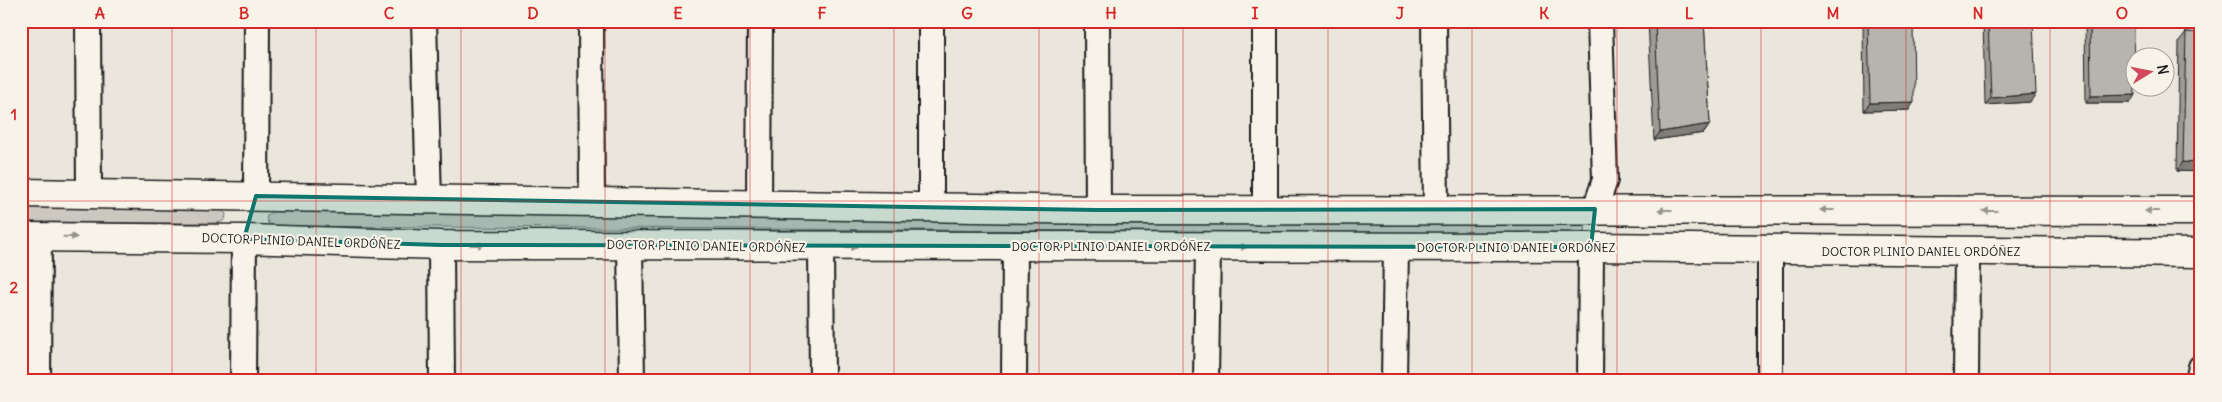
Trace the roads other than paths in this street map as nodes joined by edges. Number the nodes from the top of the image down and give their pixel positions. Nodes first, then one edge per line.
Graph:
1 (88, 21) edge
2 (257, 21) edge
3 (424, 21) edge
4 (591, 21) edge
5 (760, 21) edge
6 (931, 21) edge
7 (1098, 21) edge
8 (1266, 21) edge
9 (1434, 21) edge
10 (1600, 21) edge
11 (21, 193) edge
12 (89, 193) junction
13 (256, 196) junction
14 (429, 200) junction
15 (592, 202) junction
16 (759, 205) junction
17 (931, 208) junction
18 (1594, 209) junction
19 (1098, 210) junction
20 (1436, 210) junction
21 (1265, 211) junction
22 (2201, 211) edge
23 (30, 237) edge
24 (244, 239) junction
25 (630, 244) junction
26 (441, 245) junction
27 (1015, 246) junction
28 (821, 247) junction
29 (1208, 247) junction
30 (1396, 247) junction
31 (1591, 247) junction
32 (1770, 250) junction
33 (1967, 251) junction
34 (2201, 253) edge
35 (2201, 367) edge
36 (38, 381) edge
37 (243, 381) edge
38 (442, 381) edge
39 (632, 381) edge
40 (822, 381) edge
41 (1014, 381) edge
42 (1206, 381) edge
43 (1394, 381) edge
44 (1590, 381) edge
45 (1770, 381) edge
46 (1966, 381) edge
47 (2198, 381) edge

1 - 12 street
2 - 13 street
3 - 14 street
4 - 15 street
5 - 16 street
6 - 17 street
7 - 19 street
8 - 21 street
9 - 20 street
10 - 18 street
11 - 12 street
12 - 13 street
13 - 14 street
13 - 24 street
14 - 15 street
15 - 16 street
16 - 17 street
17 - 19 street
18 - 20 street
22 -> 18 street
18 - 31 street
19 - 21 street
20 - 21 street
23 -> 24 street, DOCTOR PLINIO DANIEL ORDÓÑEZ
23 - 36 street
24 - 26 street, DOCTOR PLINIO DANIEL ORDÓÑEZ
24 - 37 street
26 -> 25 street, DOCTOR PLINIO DANIEL ORDÓÑEZ
25 - 28 street, DOCTOR PLINIO DANIEL ORDÓÑEZ
25 - 39 street
26 - 38 street
28 -> 27 street, DOCTOR PLINIO DANIEL ORDÓÑEZ
27 - 29 street, DOCTOR PLINIO DANIEL ORDÓÑEZ
27 - 41 street
28 - 40 street
29 -> 30 street, DOCTOR PLINIO DANIEL ORDÓÑEZ
29 - 42 street
30 - 31 street, DOCTOR PLINIO DANIEL ORDÓÑEZ
30 - 43 street
31 - 32 street, DOCTOR PLINIO DANIEL ORDÓÑEZ
31 - 44 street
32 - 33 street, DOCTOR PLINIO DANIEL ORDÓÑEZ
32 - 45 street
33 - 34 street, DOCTOR PLINIO DANIEL ORDÓÑEZ
33 - 46 street
35 - 47 street

